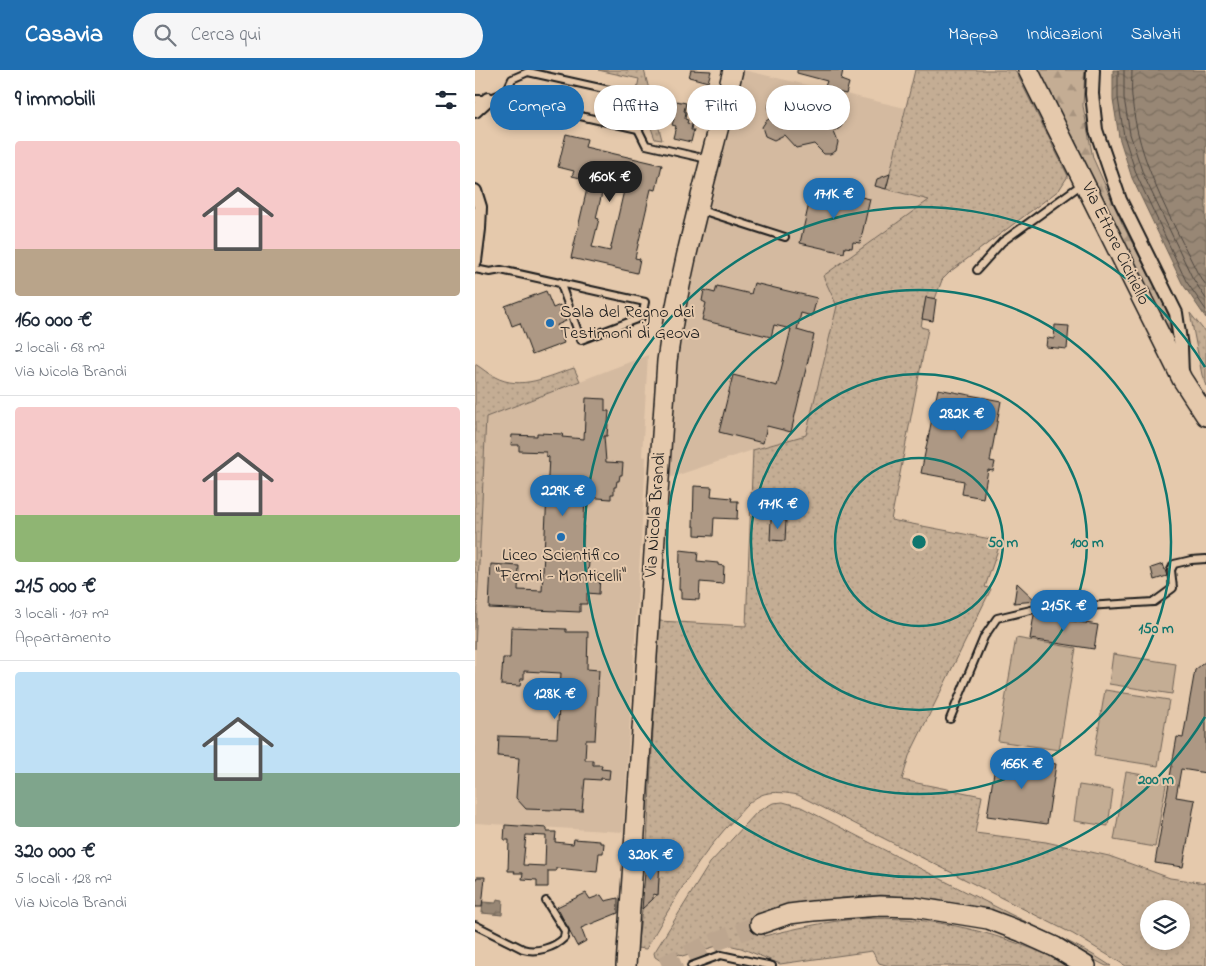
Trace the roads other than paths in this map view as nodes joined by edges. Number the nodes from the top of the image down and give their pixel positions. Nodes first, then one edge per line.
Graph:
1 (733, 70) edge
2 (1028, 70) edge
3 (1093, 70) edge
4 (509, 85) edge
5 (594, 87) edge
6 (481, 99) edge
7 (475, 111) edge
8 (638, 130) edge
9 (711, 160) junction
10 (1085, 183) junction
11 (475, 191) edge
12 (699, 210) junction
13 (785, 237) dead end
14 (475, 261) edge
15 (475, 269) edge
16 (977, 270) dead end
17 (560, 282) junction
18 (1182, 379) junction
19 (1206, 416) edge
20 (1206, 559) edge
21 (949, 719) dead end
22 (546, 901) dead end
23 (475, 925) edge
24 (761, 929) tunnel mouth
25 (626, 966) edge
26 (691, 966) edge
27 (772, 966) edge
28 (1086, 966) edge

1 - 9 street, Via Nicola Brandi
2 - 10 street, Via Ettore Ciciriello
3 - 18 street
4 - 5 lane
6 - 7 street
8 - 9 lane
9 - 12 street, Via Nicola Brandi
10 - 16 lane
10 - 18 street, Via Ettore Ciciriello
11 - 14 street
12 - 13 lane
12 - 25 street, Via Nicola Brandi
15 - 17 lane
17 - 17 lane
18 - 19 street, Via Ettore Ciciriello
20 - 21 lane
22 - 23 lane
24 - 28 street
26 - 27 lane

